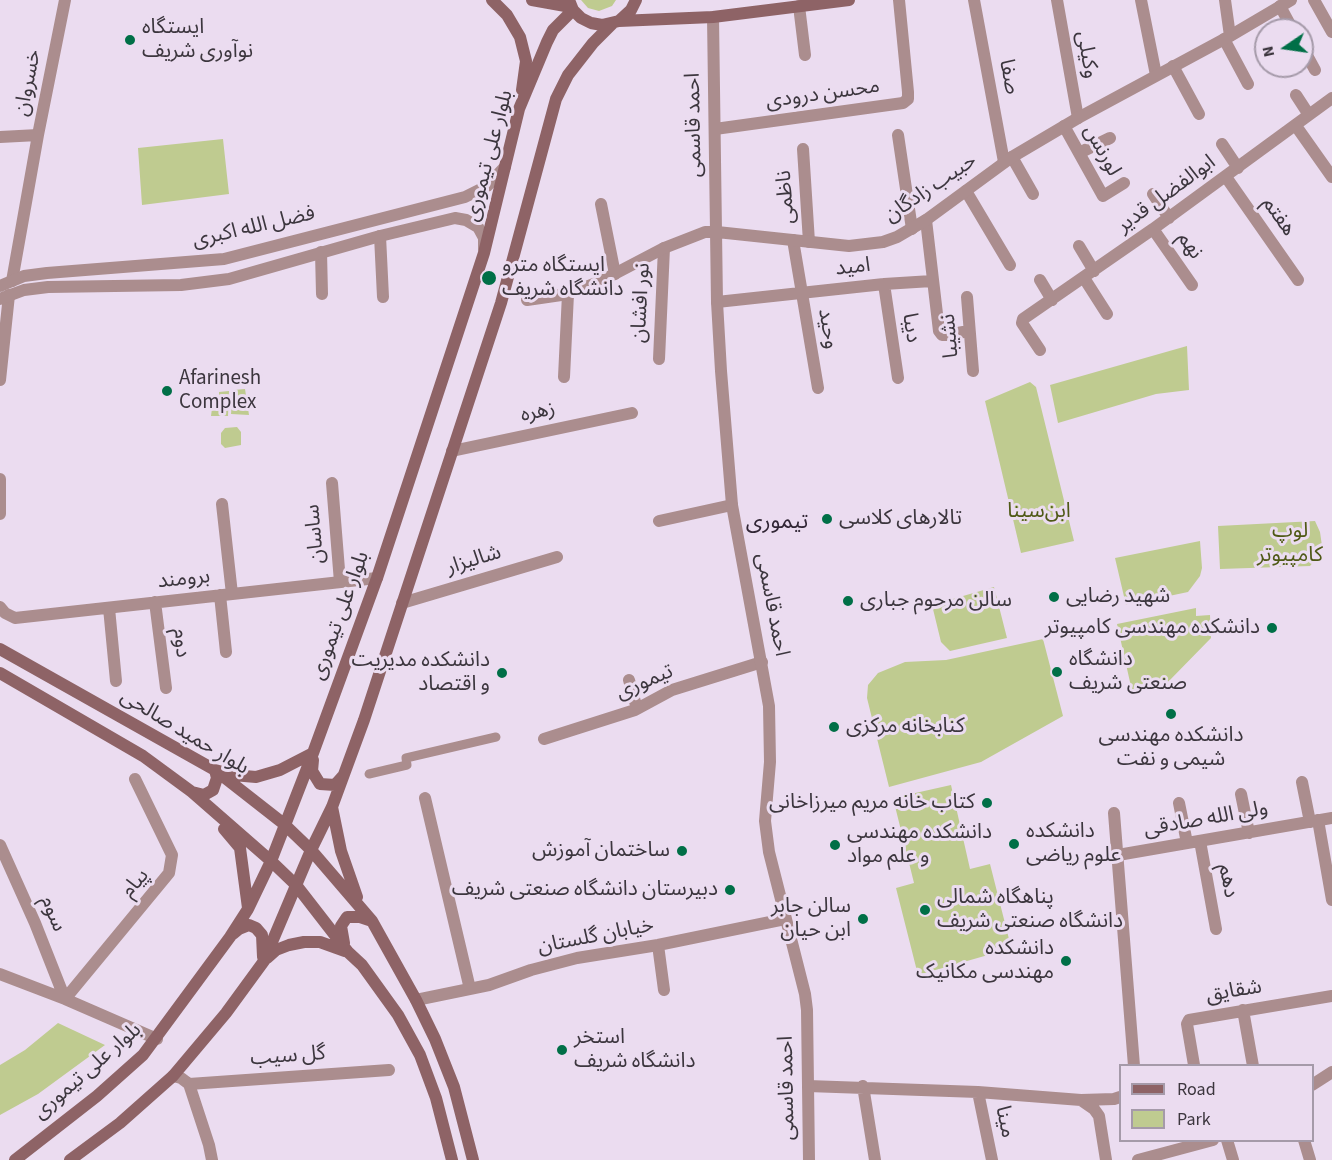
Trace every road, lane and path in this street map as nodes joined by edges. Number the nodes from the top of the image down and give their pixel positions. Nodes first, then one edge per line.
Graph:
1 (65, 0) edge
2 (492, 0) edge
3 (532, 0) edge
4 (636, 0) edge
5 (849, 0) edge
6 (899, 0) edge
7 (974, 0) edge
8 (1057, 0) edge
9 (1141, 0) edge
10 (1225, 0) edge
11 (1314, 0) edge
12 (1285, 3) edge
13 (777, 4) edge
14 (571, 6) edge
15 (799, 6) junction
16 (713, 17) junction
17 (1289, 18) edge
18 (616, 22) junction
19 (1332, 32) edge
20 (1227, 37) junction
21 (805, 55) dead end
22 (1173, 66) junction
23 (1314, 67) edge
24 (1316, 70) dead end
25 (1156, 75) junction
26 (1248, 84) dead end
27 (1296, 95) dead end
28 (1332, 98) edge
29 (519, 109) junction
30 (1199, 114) dead end
31 (1309, 115) junction
32 (1078, 118) junction
33 (1064, 126) junction
34 (1296, 126) junction
35 (715, 129) junction
36 (38, 135) junction
37 (898, 135) dead end
38 (0, 137) edge
39 (1110, 138) dead end
40 (1222, 144) dead end
41 (803, 149) dead end
42 (1079, 153) junction
43 (1008, 160) junction
44 (505, 167) junction
45 (1238, 168) junction
46 (1226, 177) junction
47 (1332, 177) edge
48 (1124, 183) dead end
49 (966, 191) junction
50 (1033, 194) dead end
51 (1153, 194) dead end
52 (449, 200) junction
53 (601, 204) dead end
54 (455, 218) junction
55 (1169, 218) junction
56 (926, 220) junction
57 (912, 229) junction
58 (1153, 229) junction
59 (717, 232) junction
60 (380, 236) junction
61 (793, 240) junction
62 (809, 242) junction
63 (1079, 246) dead end
64 (664, 248) junction
65 (258, 251) junction
66 (321, 252) junction
67 (484, 253) junction
68 (1010, 265) dead end
69 (262, 270) junction
70 (615, 274) junction
71 (1089, 274) junction
72 (1040, 280) dead end
73 (1298, 280) dead end
74 (932, 281) junction
75 (884, 284) junction
76 (1192, 285) dead end
77 (5, 290) edge
78 (801, 293) junction
79 (321, 294) dead end
80 (568, 294) junction
81 (383, 297) dead end
82 (967, 297) dead end
83 (527, 300) dead end
84 (1052, 300) junction
85 (717, 302) junction
86 (1107, 314) dead end
87 (969, 331) junction
88 (1040, 350) dead end
89 (659, 359) dead end
90 (973, 371) dead end
91 (564, 377) dead end
92 (898, 378) dead end
93 (0, 380) edge
94 (818, 388) dead end
95 (632, 413) dead end
96 (452, 451) junction
97 (0, 479) edge
98 (332, 483) dead end
99 (222, 504) dead end
100 (732, 505) junction
101 (0, 511) edge
102 (659, 521) dead end
103 (557, 557) dead end
104 (376, 578) junction
105 (340, 582) junction
106 (226, 594) junction
107 (155, 602) junction
108 (402, 603) junction
109 (0, 607) edge
110 (108, 608) junction
111 (0, 649) edge
112 (226, 652) dead end
113 (762, 662) junction
114 (0, 673) edge
115 (629, 680) dead end
116 (116, 681) dead end
117 (166, 688) dead end
118 (638, 710) junction
119 (496, 737) dead end
120 (544, 739) dead end
121 (313, 753) junction
122 (215, 770) junction
123 (346, 772) junction
124 (369, 774) dead end
125 (135, 779) dead end
126 (1302, 782) dead end
127 (192, 792) junction
128 (1241, 794) dead end
129 (425, 798) dead end
130 (1179, 803) dead end
131 (332, 807) junction
132 (1114, 813) dead end
133 (1332, 818) edge
134 (1314, 821) junction
135 (284, 824) junction
136 (1249, 833) junction
137 (1193, 842) junction
138 (0, 845) edge
139 (311, 850) junction
140 (1118, 855) junction
141 (271, 861) junction
142 (296, 885) junction
143 (1332, 900) edge
144 (361, 906) junction
145 (248, 909) junction
146 (785, 919) junction
147 (372, 921) junction
148 (1216, 929) dead end
149 (230, 937) junction
150 (658, 945) junction
151 (348, 952) junction
152 (264, 961) junction
153 (0, 974) edge
154 (470, 988) junction
155 (664, 990) dead end
156 (1332, 996) edge
157 (65, 999) junction
158 (416, 1000) junction
159 (1243, 1010) junction
160 (157, 1039) junction
161 (1134, 1064) edge
162 (1194, 1064) edge
163 (1253, 1064) edge
164 (389, 1070) dead end
165 (1332, 1072) edge
166 (173, 1076) junction
167 (189, 1083) junction
168 (1314, 1084) edge
169 (808, 1086) junction
170 (863, 1086) junction
171 (978, 1092) junction
172 (1119, 1097) edge
173 (1082, 1100) junction
174 (1206, 1142) edge
175 (1228, 1142) edge
176 (1305, 1142) edge
177 (15, 1160) edge
178 (70, 1160) edge
179 (212, 1160) edge
180 (452, 1160) edge
181 (473, 1160) edge
182 (809, 1160) edge
183 (875, 1160) edge
184 (992, 1160) edge
185 (1106, 1160) edge
186 (1138, 1160) edge
187 (1233, 1160) edge
188 (1310, 1160) edge

1 - 36 street, خسروان
2 - 29 main road
3 - 14 main road
4 - 18 main road
5 - 15 main road
6 - 35 street, محسن درودی
7 - 43 street, صفا
8 - 32 street, وکیلی
9 - 25 street
10 - 20 street
11 - 19 street
12 - 17 street
12 - 20 street, حبیب زادگان
13 - 15 main road
13 - 16 main road
14 - 18 main road
14 - 29 main road, بلوار علی تیموری
15 - 21 street
16 - 18 main road
16 - 35 street, احمد قاسمی
18 - 96 main road
20 - 22 street, حبیب زادگان
20 - 26 street
22 - 25 street, حبیب زادگان
22 - 30 street
23 - 24 street
25 - 32 street, حبیب زادگان
27 - 31 street
28 - 31 street, ابوالفضل قدیر
29 - 44 main road, بلوار علی تیموری
31 - 34 street, ابوالفضل قدیر
32 - 33 street, حبیب زادگان
33 - 42 street, لورنس
33 - 43 street, حبیب زادگان
34 - 45 street, ابوالفضل قدیر
34 - 47 street
35 - 59 street, احمد قاسمی
36 - 38 street
36 - 77 street, خسروان
37 - 57 street
39 - 42 street
40 - 45 street
41 - 62 street, ناظمی
42 - 48 street, لورنس
43 - 49 street, حبیب زادگان
43 - 50 street, صفا
44 - 52 street, فضل الله اکبری
44 - 67 main road, بلوار علی تیموری
45 - 46 street, ابوالفضل قدیر
46 - 55 street, ابوالفضل قدیر
46 - 73 street, هفتم
49 - 56 street, حبیب زادگان
49 - 68 street
51 - 55 street
52 - 54 street
52 - 65 street, فضل الله اکبری
53 - 70 street
54 - 60 street, فضل الله اکبری
54 - 67 street
55 - 58 street, ابوالفضل قدیر
56 - 57 street, حبیب زادگان
56 - 74 street
57 - 62 street, حبیب زادگان
58 - 71 street, ابوالفضل قدیر
58 - 76 street, نهم
59 - 61 street, حبیب زادگان
59 - 64 street, حبیب زادگان
59 - 85 street, احمد قاسمی
60 - 66 street, فضل الله اکبری
60 - 81 street
61 - 62 street, حبیب زادگان
61 - 78 street, وحید
63 - 71 street
64 - 70 street, حبیب زادگان
64 - 89 street, نور افشان
65 - 69 street
65 - 77 street, فضل الله اکبری
66 - 69 street, فضل الله اکبری
66 - 79 street
67 - 104 main road, بلوار علی تیموری
69 - 77 street, فضل الله اکبری
70 - 80 street, حبیب زادگان
71 - 84 street, ابوالفضل قدیر
71 - 86 street
72 - 84 street
74 - 75 street, امید
74 - 87 street, نشیبا
75 - 78 street, امید
75 - 92 street, دیبا
77 - 93 street, خسروان
78 - 85 street, امید
78 - 94 street, وحید
80 - 83 street, حبیب زادگان
80 - 91 street
82 - 87 street, نشیبا
84 - 88 street, ابوالفضل قدیر
85 - 100 street, احمد قاسمی
87 - 90 street, نشیبا
95 - 96 street, زهره
96 - 108 main road
97 - 101 street
98 - 105 street, ساسان
99 - 106 street
100 - 102 street
100 - 113 street, احمد قاسمی
103 - 108 street, شالیزار
104 - 105 street, برومند
104 - 121 main road, بلوار علی تیموری
105 - 106 street, برومند
106 - 107 street, برومند
106 - 112 street
107 - 110 street, برومند
107 - 117 street, دوم
108 - 123 main road
109 - 110 street, برومند
110 - 116 street
111 - 122 main road, بلوار حمید صالحی
113 - 118 street, تیموری
113 - 146 street, احمد قاسمی
114 - 127 main road, بلوار حمید صالحی
115 - 118 street
118 - 120 street, تیموری
119 - 124 street
121 - 122 main road
121 - 123 main road
121 - 135 main road, بلوار علی تیموری
122 - 127 main road
122 - 135 main road, بلوار حمید صالحی
123 - 131 main road
125 - 157 street, پیام
126 - 134 street
127 - 141 main road, بلوار حمید صالحی
127 - 145 main road
128 - 136 street
129 - 154 street
130 - 137 street, دهم
131 - 139 main road
131 - 144 main road
132 - 140 street
133 - 134 street, ولی الله صادقی
134 - 136 street, ولی الله صادقی
134 - 143 street
135 - 139 main road, بلوار حمید صالحی
135 - 141 main road, بلوار علی تیموری
136 - 137 street, ولی الله صادقی
137 - 140 street, ولی الله صادقی
137 - 148 street, دهم
138 - 157 street, سوم
139 - 142 main road
139 - 144 main road, بلوار حمید صالحی
140 - 161 street, ولی الله صادقی
141 - 142 main road, بلوار حمید صالحی
141 - 145 main road, بلوار علی تیموری
142 - 151 main road, بلوار حمید صالحی
142 - 152 main road
144 - 147 main road, بلوار حمید صالحی
145 - 149 main road, بلوار علی تیموری
146 - 150 street, خیابان گلستان
146 - 169 street, احمد قاسمی
147 - 151 main road
147 - 158 main road, بلوار حمید صالحی
149 - 152 main road
149 - 160 main road, بلوار علی تیموری
150 - 154 street, خیابان گلستان
150 - 155 street
151 - 152 main road
151 - 180 main road, بلوار حمید صالحی
152 - 166 main road
153 - 157 street
154 - 158 street, خیابان گلستان
156 - 159 street, شقایق
157 - 160 street
158 - 181 main road, بلوار حمید صالحی
159 - 162 street, شقایق
159 - 163 street
160 - 177 main road, بلوار علی تیموری
164 - 167 street, گل سیب
165 - 168 street
166 - 167 street
166 - 178 main road
167 - 179 street
169 - 170 street
169 - 182 street, احمد قاسمی
170 - 171 street
170 - 183 street
171 - 173 street
171 - 184 street, مینا
172 - 173 street
173 - 185 street
174 - 186 street
175 - 187 street
176 - 188 street

